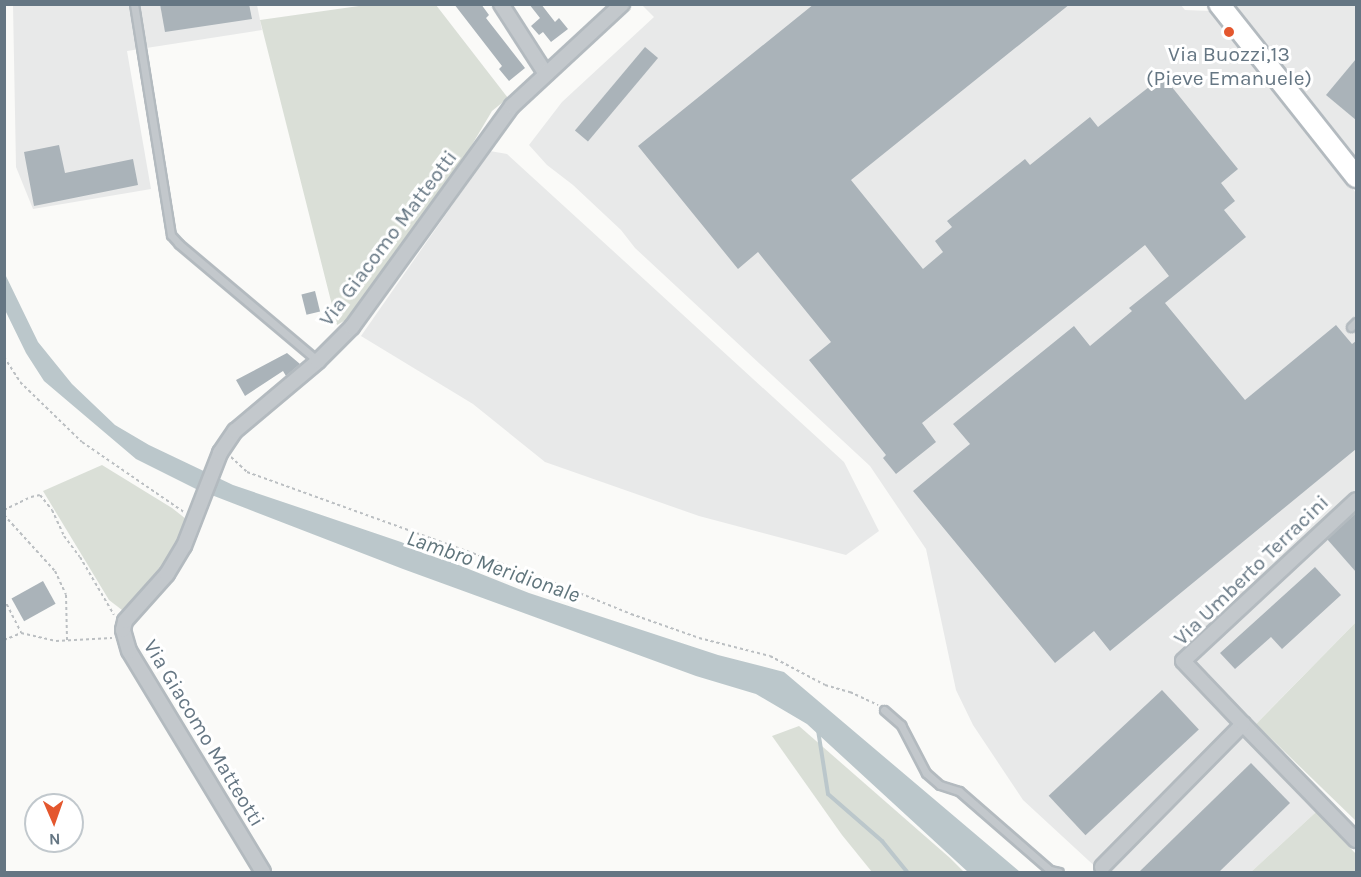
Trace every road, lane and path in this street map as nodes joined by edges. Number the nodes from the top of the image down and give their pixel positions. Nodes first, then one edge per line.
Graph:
1 (134, 4) edge
2 (501, 4) edge
3 (622, 4) edge
4 (1219, 4) edge
5 (546, 74) junction
6 (1356, 177) edge
7 (4, 357) edge
8 (318, 362) junction
9 (224, 447) junction
10 (1356, 500) edge
11 (5, 510) edge
12 (4, 515) edge
13 (194, 523) junction
14 (4, 599) edge
15 (21, 633) junction
16 (123, 633) junction
17 (4, 640) edge
18 (67, 640) junction
19 (884, 710) joint
20 (1244, 724) junction
21 (1356, 840) edge
22 (1098, 870) edge
23 (263, 873) edge
24 (1059, 873) edge

1 - 8 lane
2 - 5 street
3 - 5 street, Via Giacomo Matteotti
4 - 6 main road
5 - 8 street, Via Giacomo Matteotti
7 - 13 path
8 - 9 street, Via Giacomo Matteotti
9 - 13 street, Via Giacomo Matteotti
9 - 19 path
10 - 20 street, Via Umberto Terracini
11 - 16 path
12 - 18 path
13 - 16 street, Via Giacomo Matteotti
14 - 15 path
15 - 17 path
15 - 18 path
16 - 18 path
16 - 23 street, Via Giacomo Matteotti
19 - 24 lane
20 - 21 street, Via Umberto Terracini
20 - 22 street

